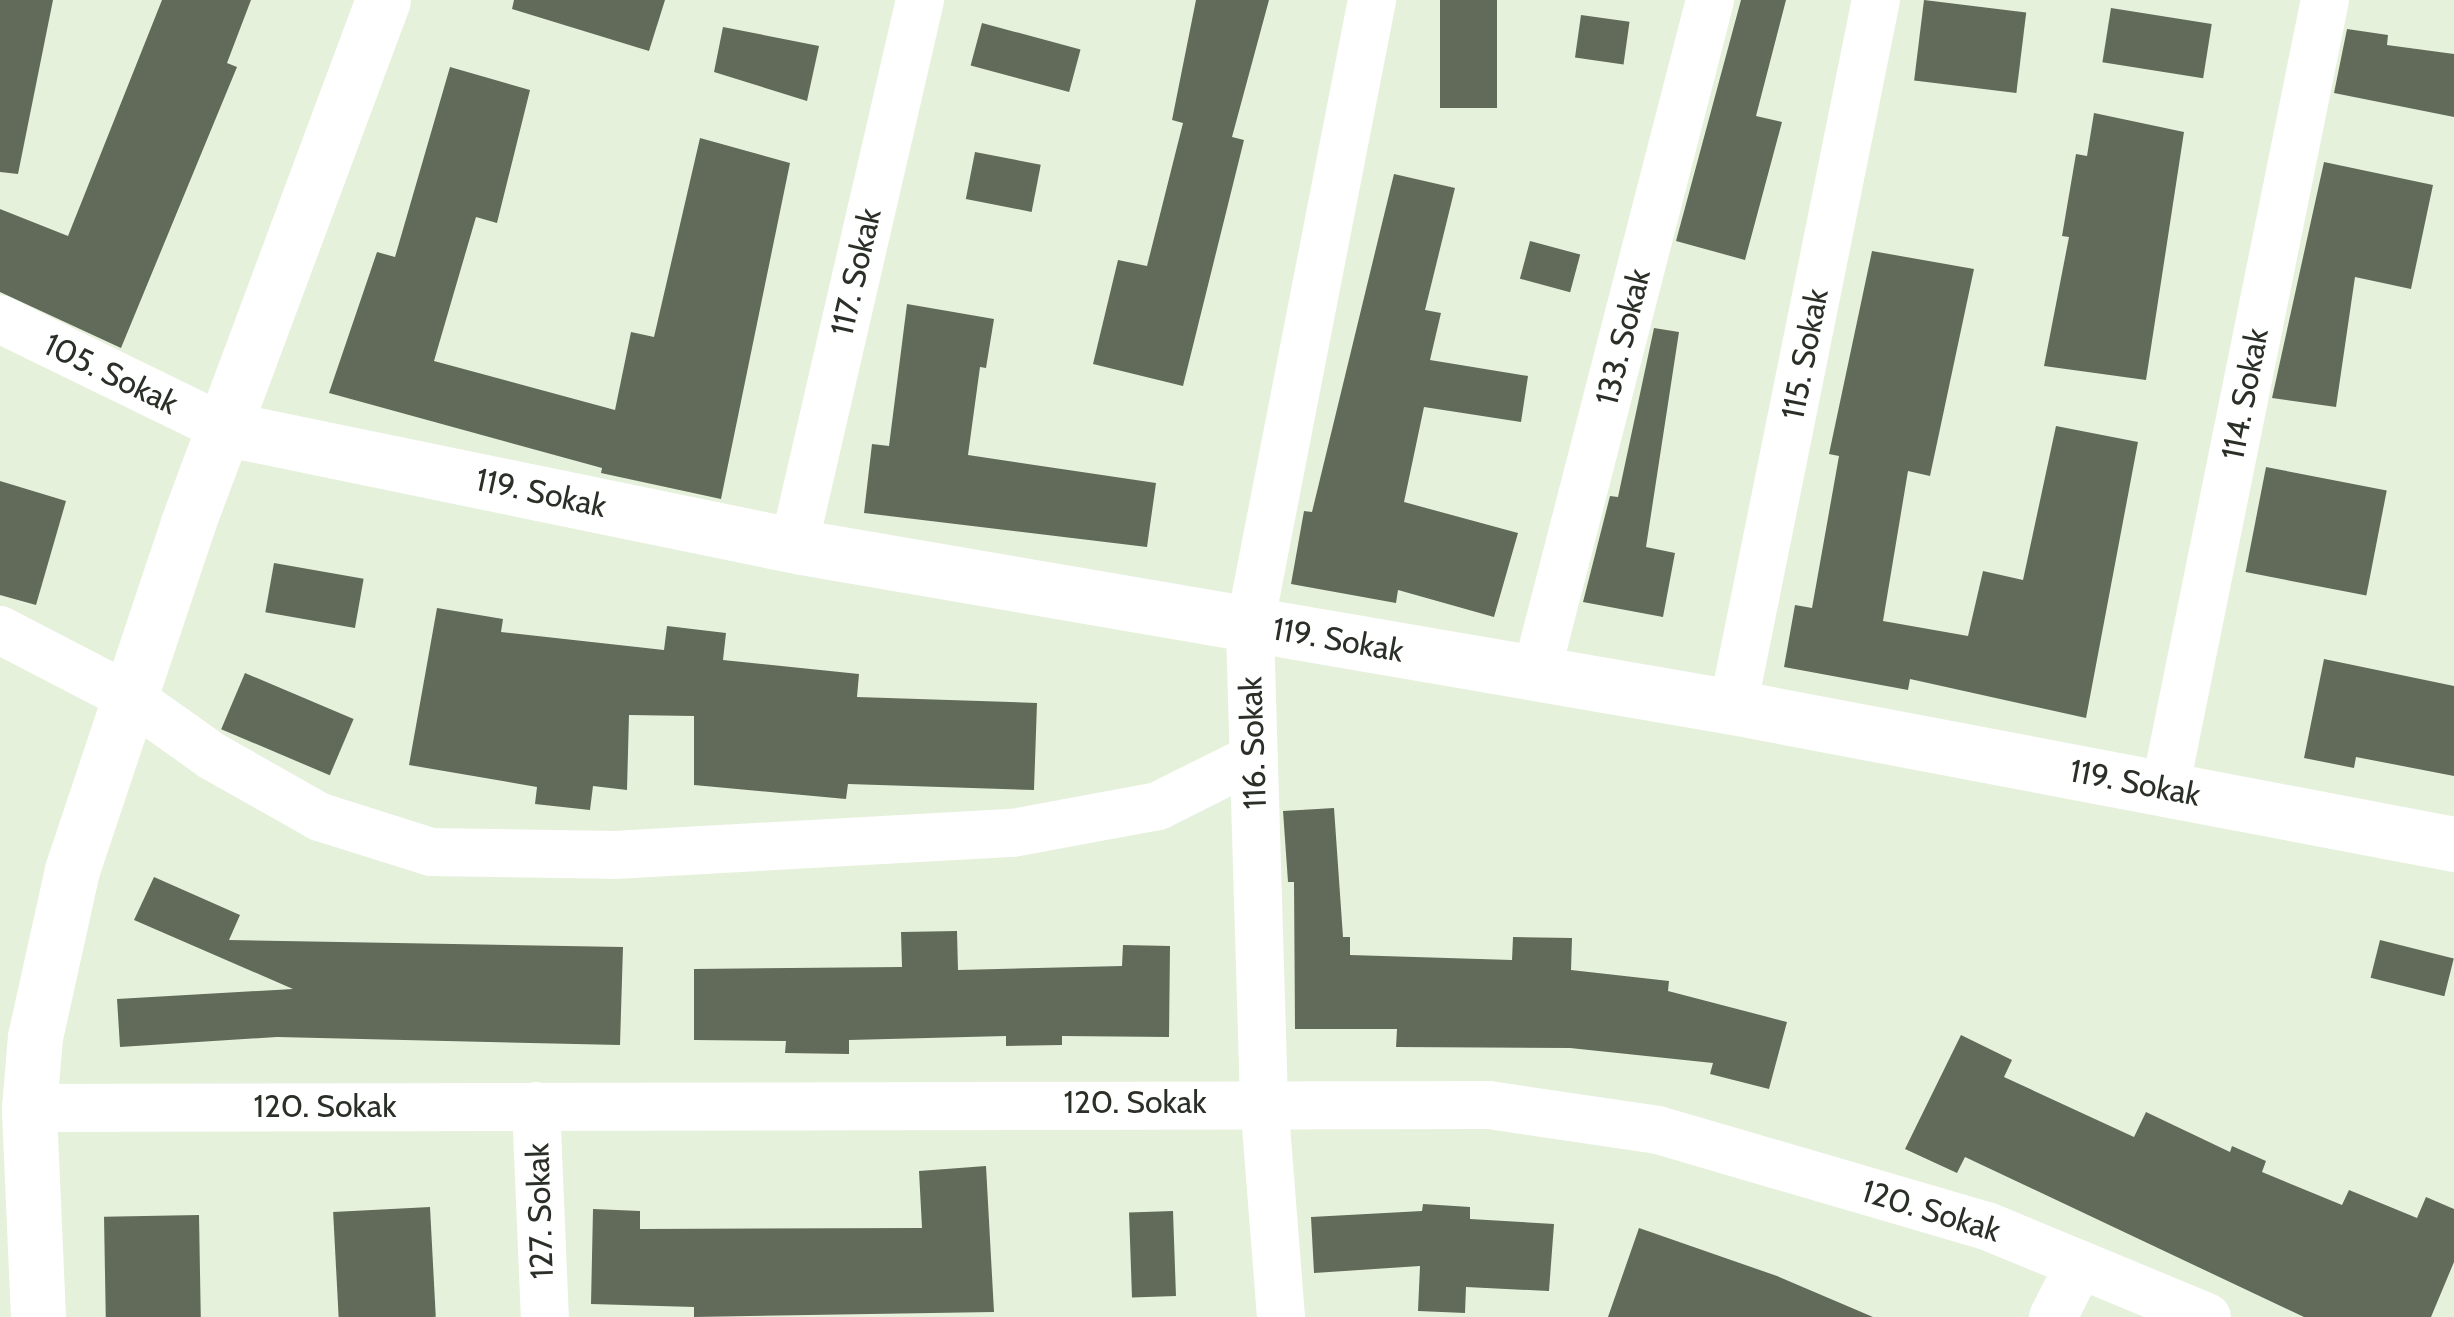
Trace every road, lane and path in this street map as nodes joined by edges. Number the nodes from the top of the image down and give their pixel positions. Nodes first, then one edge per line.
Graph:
1 (383, 0) edge
2 (920, 0) edge
3 (1372, 0) edge
4 (1710, 0) edge
5 (1876, 0) edge
6 (2325, 0) edge
7 (0, 319) edge
8 (223, 428) junction
9 (794, 545) junction
10 (1250, 625) junction
11 (0, 630) edge
12 (1536, 674) junction
13 (130, 697) junction
14 (1733, 707) junction
15 (1254, 758) junction
16 (2166, 789) junction
17 (2454, 844) edge
18 (1264, 1102) junction
19 (536, 1106) junction
20 (29, 1108) junction
21 (2080, 1264) junction
22 (38, 1317) edge
23 (545, 1317) edge
24 (1281, 1317) edge
25 (2053, 1317) edge
26 (2207, 1317) edge

1 - 8 street
2 - 9 street, 117. Sokak
3 - 10 street, 116. Sokak
4 - 12 street, 133. Sokak
5 - 14 street, 115. Sokak
6 - 16 street, 114. Sokak
7 - 8 street, 105. Sokak
8 - 9 street, 119. Sokak
8 - 13 street
9 - 10 street, 119. Sokak
10 - 12 street, 119. Sokak
10 - 15 street, 116. Sokak
11 - 13 street
12 - 14 street, 119. Sokak
13 - 15 street
13 - 20 street
14 - 16 street, 119. Sokak
15 - 18 street, 116. Sokak
16 - 17 street, 119. Sokak
18 - 19 street, 120. Sokak
18 - 21 street, 120. Sokak
18 - 24 street, 116. Sokak
19 - 20 street, 120. Sokak
19 - 23 street, 127. Sokak
20 - 22 street
21 - 25 street
21 - 26 street, 120. Sokak

